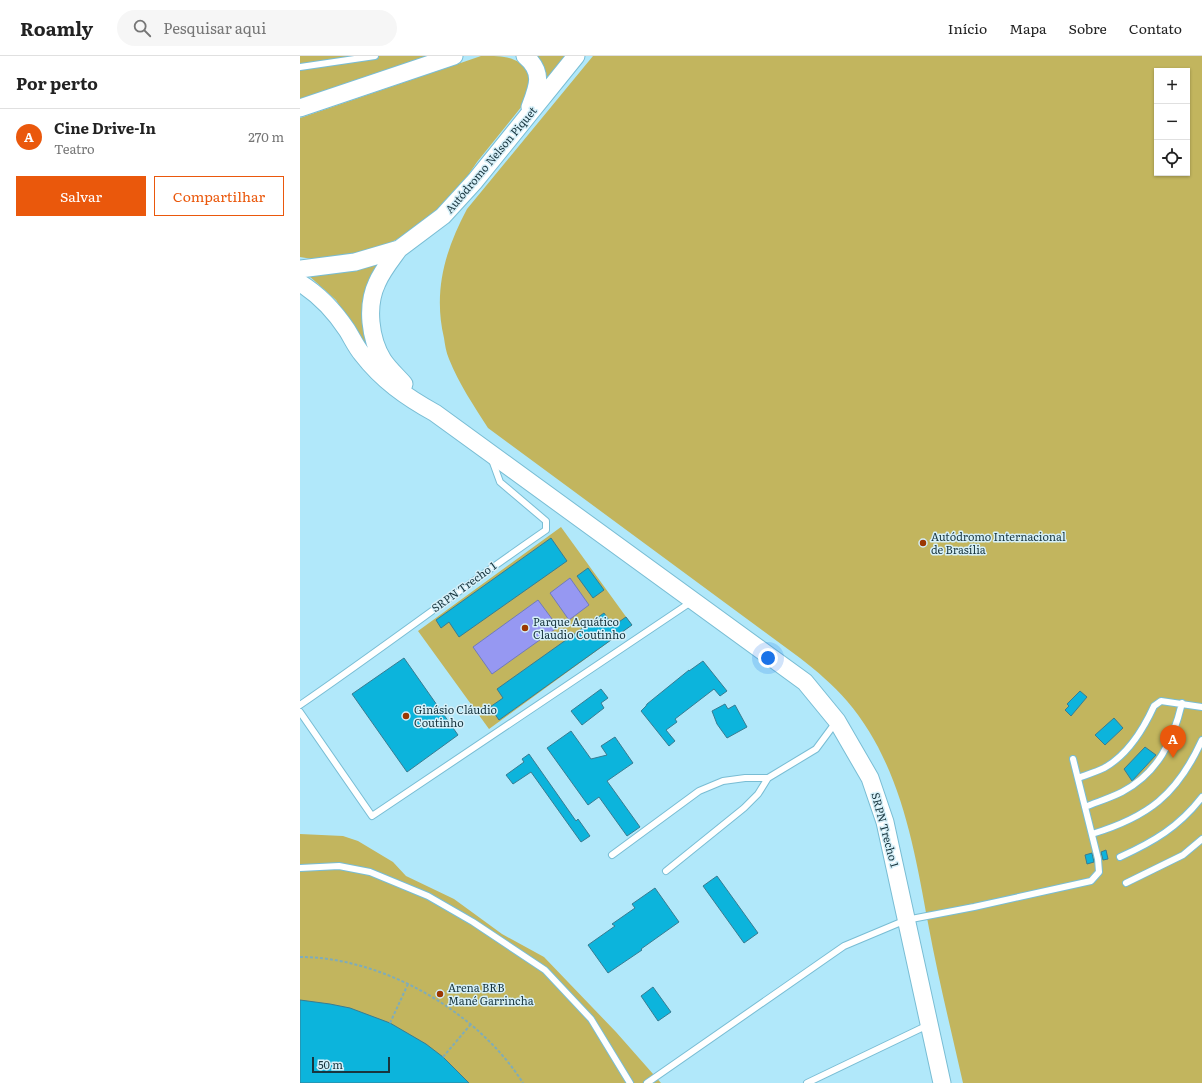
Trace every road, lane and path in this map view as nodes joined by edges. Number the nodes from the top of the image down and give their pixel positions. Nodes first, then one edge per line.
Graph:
1 (375, 56) edge
2 (454, 56) edge
3 (525, 56) edge
4 (576, 56) edge
5 (300, 67) edge
6 (300, 108) edge
7 (528, 115) junction
8 (399, 249) junction
9 (300, 269) edge
10 (300, 282) edge
11 (435, 413) junction
12 (488, 451) junction
13 (694, 601) junction
14 (1182, 703) junction
15 (300, 705) edge
16 (1202, 707) edge
17 (300, 712) edge
18 (837, 721) junction
19 (1202, 740) edge
20 (1073, 760) dead end
21 (768, 778) junction
22 (1078, 778) junction
23 (1202, 797) edge
24 (1085, 807) junction
25 (1092, 834) junction
26 (1202, 839) edge
27 (612, 855) dead end
28 (1120, 856) dead end
29 (300, 868) edge
30 (666, 871) dead end
31 (1126, 883) dead end
32 (906, 920) junction
33 (300, 958) edge
34 (408, 984) junction
35 (390, 1023) dead end
36 (471, 1024) junction
37 (929, 1024) junction
38 (443, 1057) dead end
39 (523, 1083) edge
40 (630, 1083) edge
41 (647, 1083) edge
42 (807, 1083) edge
43 (942, 1083) edge

1 - 5 lane
2 - 6 main road
3 - 7 main road
4 - 7 main road, Autódromo Nelson Piquet
7 - 8 main road, Autódromo Nelson Piquet
8 - 9 main road, Autódromo Nelson Piquet
8 - 11 main road, SRPN Trecho 1
10 - 11 main road, SRPN Trecho 1
11 - 12 main road, SRPN Trecho 1
12 - 13 main road, SRPN Trecho 1
12 - 15 lane, SRPN Trecho 1
13 - 17 lane
13 - 18 main road, SRPN Trecho 1
14 - 16 lane
14 - 22 lane
14 - 24 lane
18 - 21 lane
18 - 32 main road, SRPN Trecho 1
19 - 25 lane
20 - 22 lane
21 - 27 lane
21 - 30 lane
22 - 24 lane
23 - 28 lane
24 - 25 lane
25 - 32 lane
26 - 31 lane
29 - 40 lane
32 - 37 main road, SRPN Trecho 1
32 - 41 lane
33 - 34 path
34 - 35 path
34 - 36 path
36 - 38 path
36 - 39 path
37 - 42 lane
37 - 43 main road, SRPN Trecho 1

